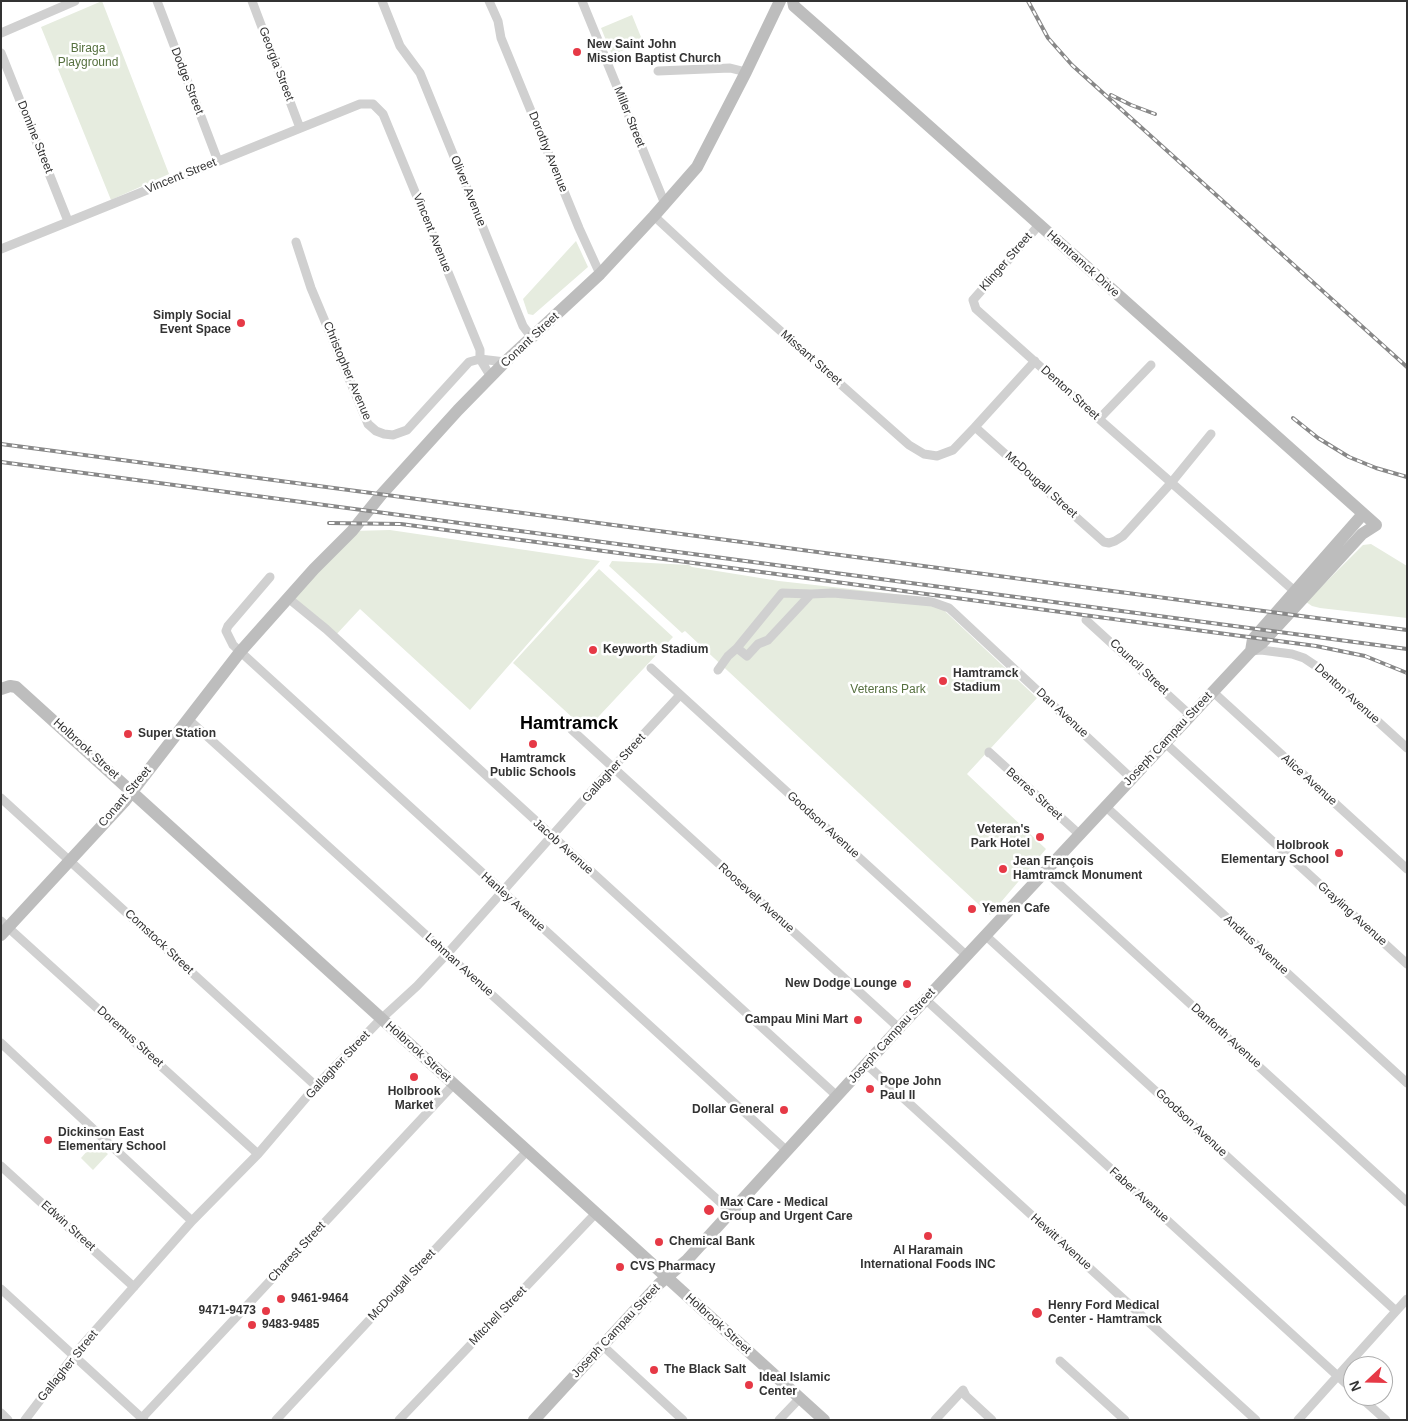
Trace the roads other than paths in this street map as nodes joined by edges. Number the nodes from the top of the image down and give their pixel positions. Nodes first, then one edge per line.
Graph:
1 (75, 1) edge
2 (157, 1) edge
3 (252, 1) edge
4 (382, 1) edge
5 (489, 1) edge
6 (582, 1) edge
7 (780, 1) edge
8 (792, 1) edge
9 (1, 33) edge
10 (1, 52) edge
11 (658, 71) dead end
12 (746, 72) junction
13 (360, 104) joint
14 (300, 128) junction
15 (218, 161) junction
16 (665, 204) junction
17 (654, 216) junction
18 (68, 222) junction
19 (1039, 225) junction
20 (296, 242) dead end
21 (1, 249) edge
22 (600, 274) junction
23 (973, 300) joint
24 (532, 338) junction
25 (480, 359) junction
26 (505, 362) junction
27 (1035, 362) junction
28 (1151, 365) dead end
29 (491, 377) junction
30 (1099, 419) junction
31 (975, 427) junction
32 (1211, 434) dead end
33 (1171, 483) junction
34 (1363, 514) junction
35 (1376, 525) joint
36 (270, 577) dead end
37 (811, 594) junction
38 (1299, 594) junction
39 (288, 598) junction
40 (1086, 620) dead end
41 (737, 648) junction
42 (1251, 651) junction
43 (240, 652) junction
44 (651, 668) dead end
45 (718, 670) dead end
46 (7, 687) edge
47 (1212, 691) junction
48 (680, 695) junction
49 (1190, 715) junction
50 (188, 719) junction
51 (572, 730) dead end
52 (1164, 742) junction
53 (1407, 748) edge
54 (989, 753) dead end
55 (613, 768) junction
56 (1131, 778) junction
57 (132, 791) junction
58 (1, 798) edge
59 (1105, 806) junction
60 (1079, 834) junction
61 (552, 837) junction
62 (70, 860) junction
63 (1407, 869) edge
64 (1045, 871) junction
65 (503, 892) junction
66 (4, 928) edge
67 (985, 935) junction
68 (447, 954) junction
69 (966, 955) junction
70 (1407, 964) edge
71 (925, 999) junction
72 (381, 1018) junction
73 (899, 1028) junction
74 (1, 1043) edge
75 (866, 1064) junction
76 (1407, 1083) edge
77 (454, 1084) junction
78 (316, 1086) junction
79 (837, 1096) junction
80 (527, 1150) junction
81 (787, 1151) junction
82 (258, 1154) junction
83 (1, 1166) edge
84 (1407, 1202) edge
85 (731, 1212) junction
86 (596, 1213) junction
87 (192, 1221) junction
88 (666, 1276) junction
89 (134, 1286) junction
90 (3, 1294) edge
91 (1407, 1300) edge
92 (1396, 1311) junction
93 (602, 1346) junction
94 (75, 1356) junction
95 (1060, 1362) dead end
96 (1337, 1376) junction
97 (1343, 1381) edge
98 (800, 1398) junction
99 (1370, 1406) edge
100 (1, 1413) edge
101 (539, 1418) edge
102 (142, 1419) edge
103 (8, 1420) edge
104 (25, 1420) edge
105 (276, 1420) edge
106 (399, 1420) edge
107 (683, 1420) edge
108 (779, 1420) edge
109 (824, 1420) edge
110 (935, 1420) edge
111 (992, 1420) edge
112 (1125, 1420) edge
113 (1256, 1420) edge
114 (1298, 1420) edge
115 (1386, 1420) edge

1 - 9 street
2 - 15 street, Dodge Street
3 - 14 street, Georgia Street
4 - 24 street, Oliver Avenue
5 - 22 street, Dorothy Avenue
6 - 16 street, Miller Street
7 - 12 street, Conant Street
8 - 19 street, Hamtramck Drive
10 - 18 street, Domine Street
11 - 12 street
12 - 16 street, Conant Street
13 - 14 street, Vincent Street
13 - 25 street, Vincent Avenue
14 - 15 street, Vincent Street
15 - 18 street, Vincent Street
16 - 17 street, Conant Street
17 - 22 street, Conant Street
17 - 31 street, Missant Street
18 - 21 street, Vincent Street
19 - 23 street, Klinger Street
19 - 34 street, Hamtramck Drive
20 - 25 street, Christopher Avenue
22 - 24 street, Conant Street
23 - 27 street, Denton Street
24 - 26 street, Conant Street
25 - 26 street
25 - 29 street, Vincent Avenue
26 - 29 street, Conant Street
27 - 30 street, Denton Street
27 - 31 street
28 - 30 street
29 - 39 street, Conant Street
30 - 33 street, Denton Street
31 - 33 street, McDougall Street
32 - 33 street
33 - 38 street
34 - 35 street, Hamtramck Drive
34 - 38 street, Joseph Campau Street
35 - 38 street, Joseph Campau Street
36 - 43 street
37 - 41 street
37 - 41 street
37 - 56 street, Dan Avenue
38 - 42 street, Joseph Campau Street
39 - 43 street, Conant Street
39 - 61 street, Jacob Avenue
40 - 49 street, Council Street
41 - 45 street
42 - 47 street, Joseph Campau Street
42 - 53 street, Denton Avenue
43 - 50 street, Conant Street
43 - 65 street, Hanley Avenue
44 - 48 street, Goodson Avenue
46 - 57 street, Holbrook Street
47 - 49 street, Joseph Campau Street
47 - 63 street, Alice Avenue
48 - 55 street, Gallagher Street
48 - 69 street, Goodson Avenue
49 - 52 street, Joseph Campau Street
50 - 57 street, Conant Street
50 - 68 street, Lehman Avenue
51 - 55 street, Roosevelt Avenue
52 - 56 street, Joseph Campau Street
52 - 70 street, Grayling Avenue
54 - 60 street, Berres Street
55 - 61 street, Gallagher Street
55 - 73 street, Roosevelt Avenue
56 - 59 street, Joseph Campau Street
57 - 62 street, Conant Street
57 - 72 street, Holbrook Street
58 - 62 street, Comstock Street
59 - 60 street, Joseph Campau Street
59 - 76 street, Andrus Avenue
60 - 64 street, Joseph Campau Street
61 - 65 street, Gallagher Street
61 - 79 street, Jacob Avenue
62 - 66 street, Conant Street
62 - 78 street, Comstock Street
64 - 67 street, Joseph Campau Street
64 - 84 street, Danforth Avenue
65 - 68 street, Gallagher Street
65 - 81 street, Hanley Avenue
66 - 82 street, Doremus Street
67 - 69 street, Joseph Campau Street
67 - 92 street, Goodson Avenue
68 - 72 street, Gallagher Street
68 - 85 street, Lehman Avenue
69 - 71 street, Joseph Campau Street
71 - 73 street, Joseph Campau Street
71 - 96 street, Faber Avenue
72 - 77 street, Holbrook Street
72 - 78 street, Gallagher Street
73 - 75 street, Joseph Campau Street
74 - 87 street
75 - 79 street, Joseph Campau Street
75 - 113 street, Hewitt Avenue
77 - 80 street, Holbrook Street
77 - 102 street, Charest Street
78 - 82 street, Gallagher Street
79 - 81 street, Joseph Campau Street
80 - 86 street, Holbrook Street
80 - 105 street, McDougall Street
81 - 85 street, Joseph Campau Street
82 - 87 street, Gallagher Street
83 - 89 street, Edwin Street
85 - 88 street, Joseph Campau Street
86 - 88 street, Holbrook Street
86 - 106 street, Mitchell Street
87 - 89 street, Gallagher Street
88 - 93 street, Joseph Campau Street
88 - 98 street, Holbrook Street
89 - 94 street, Gallagher Street
90 - 94 street
91 - 92 street
92 - 96 street
93 - 101 street, Joseph Campau Street
93 - 107 street
94 - 102 street
94 - 104 street, Gallagher Street
95 - 112 street
96 - 97 street, Faber Avenue
96 - 114 street
98 - 108 street
98 - 109 street, Holbrook Street
99 - 115 street
100 - 103 street
110 - 111 street

